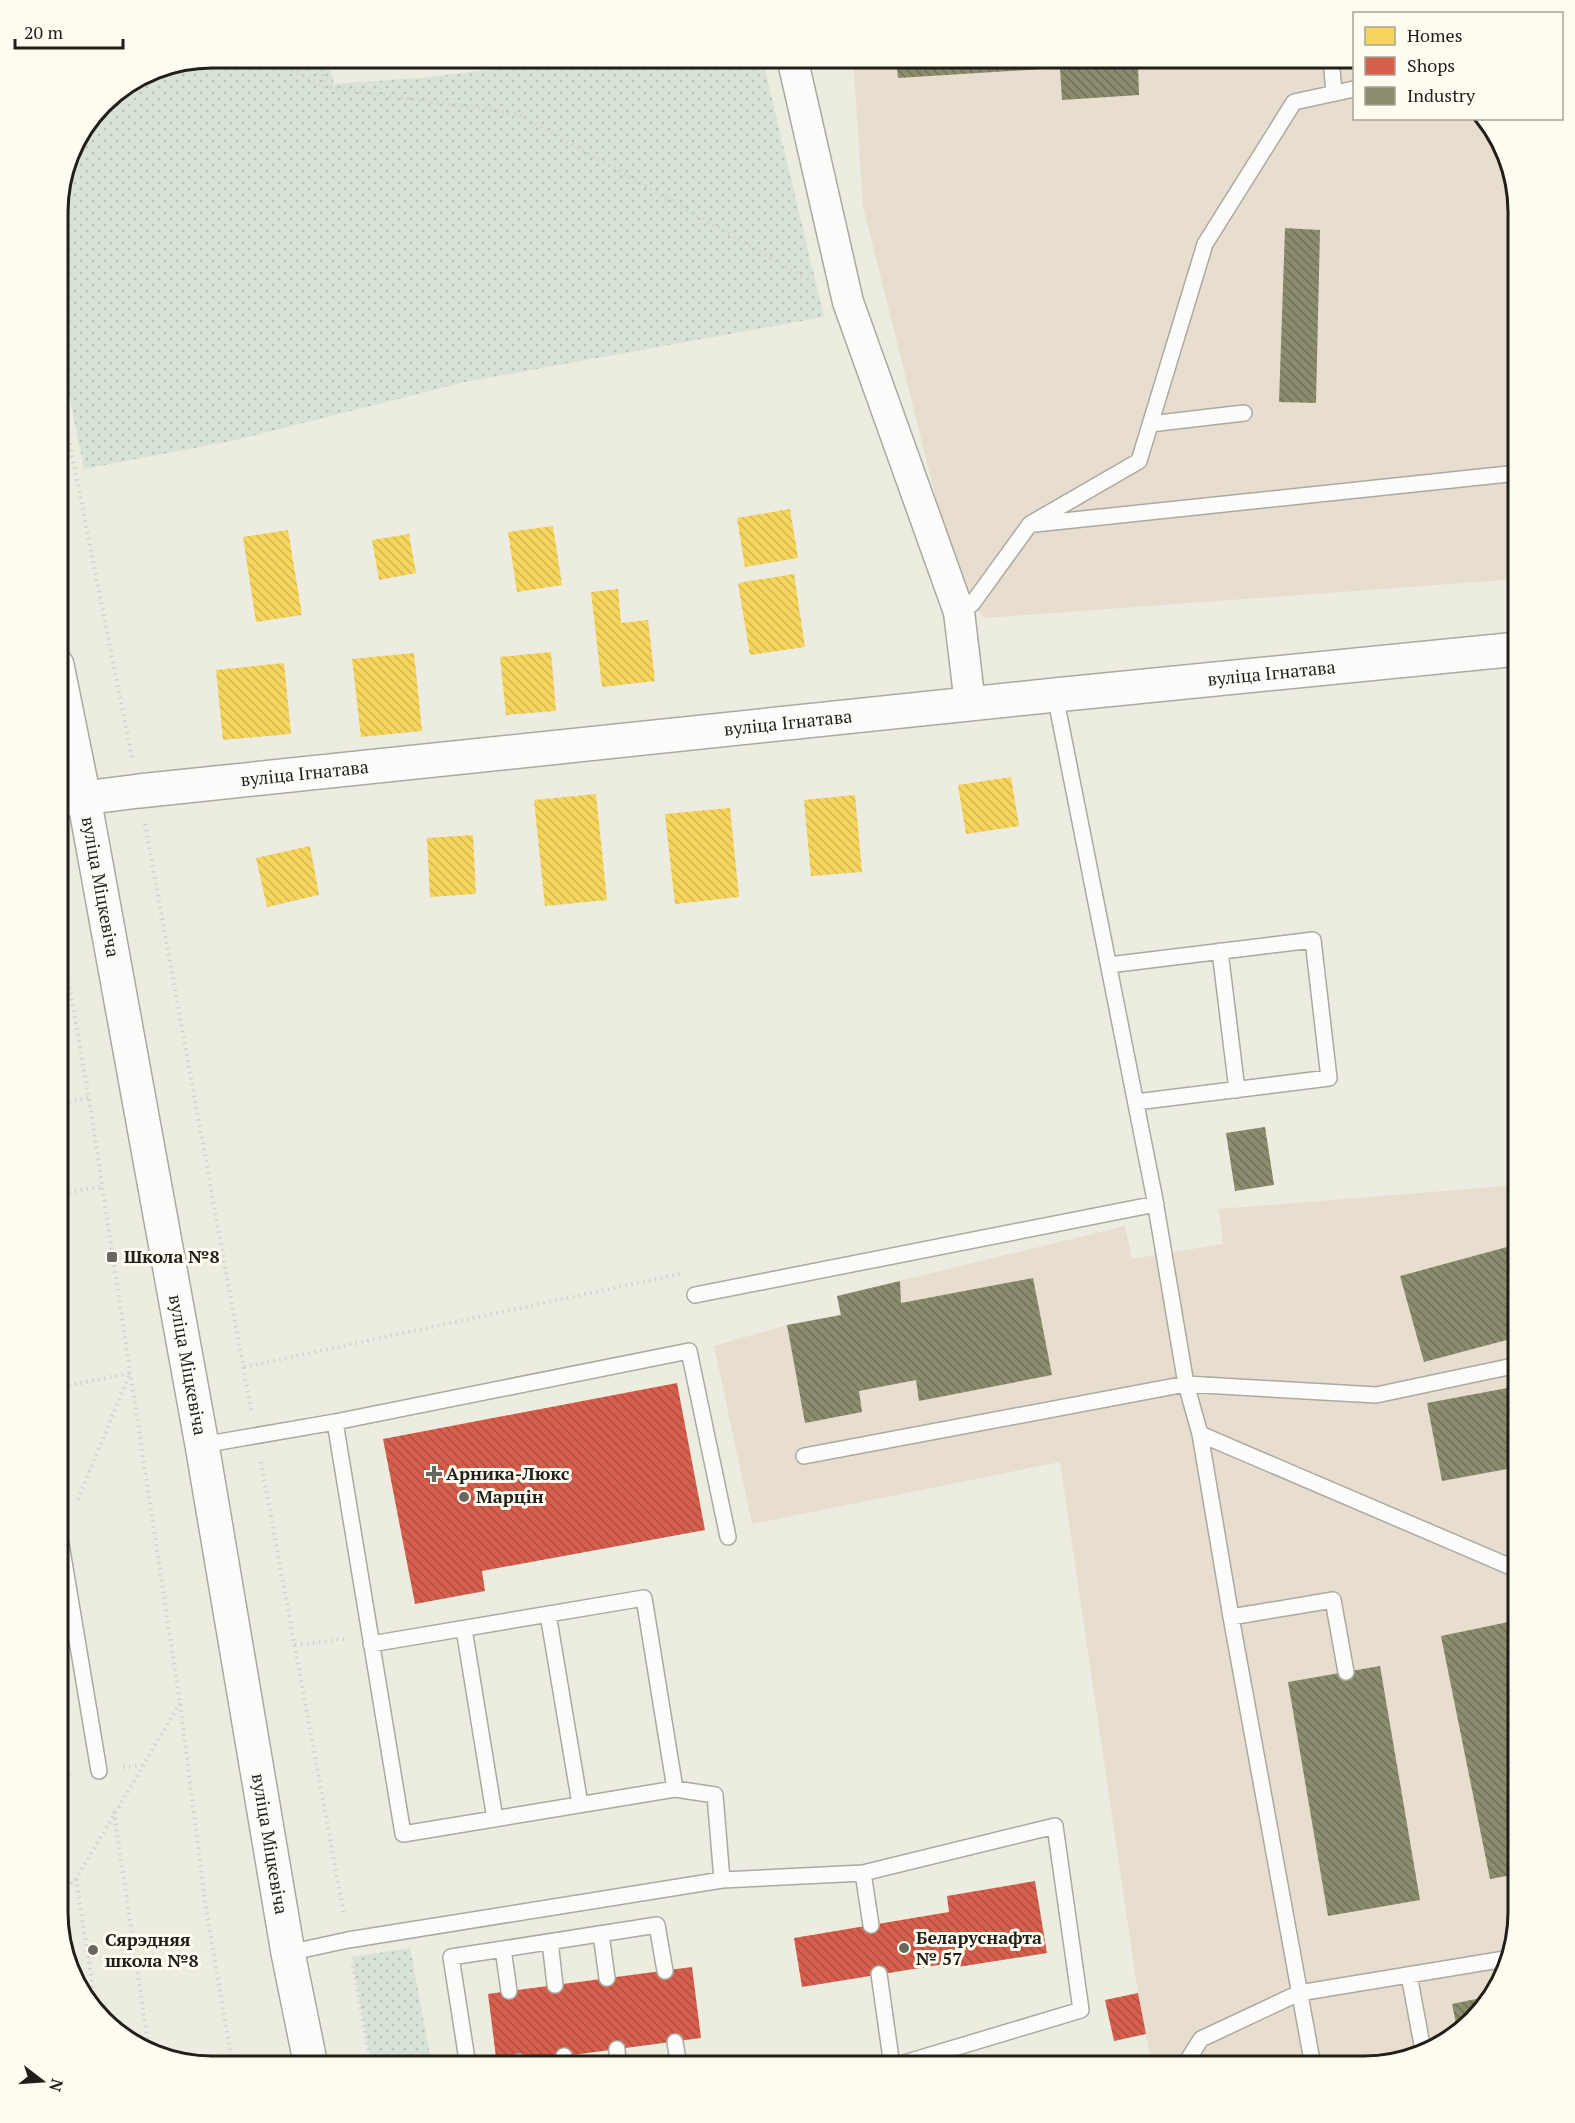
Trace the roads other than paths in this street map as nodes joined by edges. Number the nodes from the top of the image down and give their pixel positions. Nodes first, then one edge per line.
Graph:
1 (795, 68) edge
2 (1332, 68) edge
3 (1353, 89) edge
4 (1334, 93) junction
5 (1244, 413) dead end
6 (1150, 424) junction
7 (1508, 474) edge
8 (1030, 524) junction
9 (959, 612) junction
10 (1508, 650) edge
11 (1055, 695) junction
12 (970, 704) junction
13 (68, 771) edge
14 (71, 800) edge
15 (1220, 951) junction
16 (1108, 965) junction
17 (1237, 1090) junction
18 (1136, 1102) junction
19 (1156, 1204) junction
20 (695, 1295) dead end
21 (1508, 1367) edge
22 (1186, 1384) junction
23 (335, 1422) junction
24 (1200, 1434) junction
25 (202, 1445) junction
26 (804, 1456) dead end
27 (728, 1538) dead end
28 (1508, 1566) edge
29 (68, 1586) edge
30 (548, 1614) junction
31 (1231, 1617) junction
32 (464, 1629) junction
33 (372, 1644) junction
34 (1346, 1672) dead end
35 (99, 1771) dead end
36 (675, 1789) junction
37 (580, 1804) junction
38 (495, 1819) junction
39 (863, 1873) junction
40 (722, 1880) junction
41 (871, 1925) dead end
42 (601, 1934) junction
43 (550, 1942) junction
44 (503, 1949) junction
45 (288, 1953) junction
46 (1499, 1960) edge
47 (665, 1971) dead end
48 (879, 1974) dead end
49 (1409, 1975) junction
50 (607, 1978) dead end
51 (555, 1985) dead end
52 (509, 1991) dead end
53 (1299, 1993) junction
54 (675, 2042) dead end
55 (1422, 2044) edge
56 (617, 2049) dead end
57 (308, 2056) edge
58 (466, 2056) edge
59 (617, 2056) edge
60 (677, 2056) edge
61 (891, 2056) edge
62 (927, 2056) edge
63 (1190, 2056) edge
64 (1311, 2056) edge

1 - 9 street
2 - 4 lane
3 - 4 lane
4 - 6 lane
5 - 6 lane
6 - 8 lane
7 - 8 lane
8 - 9 lane
9 - 12 street
10 - 11 street, вуліца Ігнатава
11 - 12 street, вуліца Ігнатава
11 - 16 lane
12 - 14 street, вуліца Ігнатава
13 - 14 street, вуліца Міцкевіча
14 - 25 street, вуліца Міцкевіча
15 - 16 lane
15 - 17 lane
15 - 17 lane
16 - 18 lane
17 - 18 lane
18 - 19 lane
19 - 20 lane
19 - 22 lane
21 - 22 lane
22 - 24 lane
22 - 26 lane
23 - 25 lane
23 - 27 lane
23 - 33 lane
24 - 28 lane
24 - 31 lane
25 - 45 street, вуліца Міцкевіча
29 - 35 lane
30 - 32 lane
30 - 36 lane
30 - 37 lane
31 - 34 lane
31 - 53 lane
32 - 33 lane
32 - 38 lane
33 - 38 lane
36 - 37 lane
36 - 40 lane
37 - 38 lane
39 - 40 lane
39 - 41 lane
39 - 62 lane
40 - 45 lane
42 - 43 lane
42 - 47 lane
42 - 50 lane
43 - 44 lane
43 - 51 lane
44 - 52 lane
44 - 58 lane
45 - 57 street, вуліца Міцкевіча
46 - 49 lane
48 - 61 lane
49 - 53 lane
49 - 55 lane
53 - 63 lane
53 - 64 lane
54 - 60 lane
56 - 59 lane

